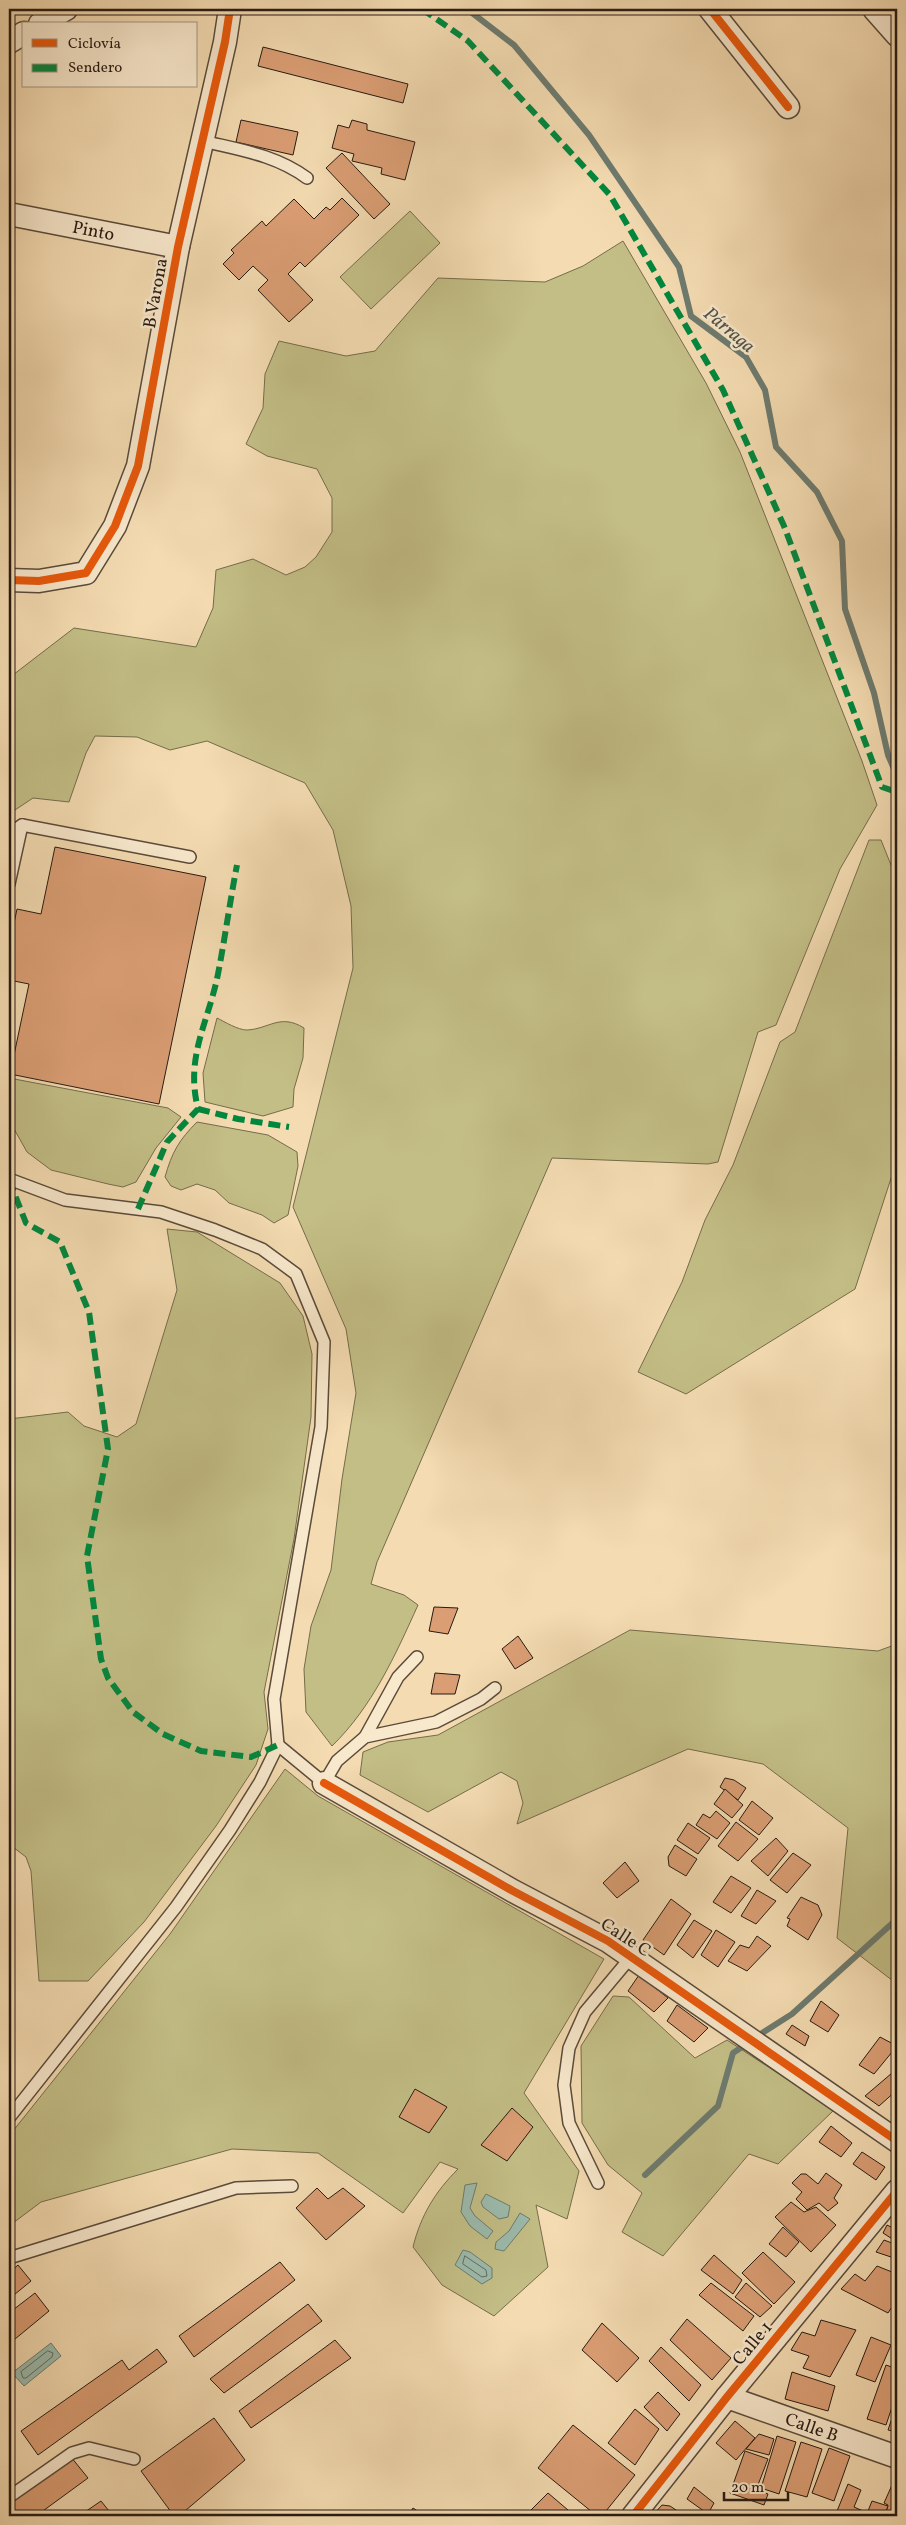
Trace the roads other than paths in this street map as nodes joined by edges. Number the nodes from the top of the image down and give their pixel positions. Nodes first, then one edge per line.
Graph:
1 (230, 9) edge
2 (710, 9) edge
3 (874, 9) edge
4 (22, 34) edge
5 (897, 35) edge
6 (9, 42) edge
7 (788, 107) dead end
8 (202, 141) junction
9 (307, 178) dead end
10 (9, 214) edge
11 (178, 247) junction
12 (9, 580) edge
13 (22, 825) junction
14 (9, 834) edge
15 (190, 857) dead end
16 (9, 884) edge
17 (9, 1179) edge
18 (417, 1657) dead end
19 (495, 1688) dead end
20 (365, 1737) junction
21 (278, 1745) junction
22 (324, 1783) junction
23 (631, 1957) junction
24 (9, 2118) edge
25 (897, 2141) edge
26 (598, 2184) dead end
27 (292, 2186) dead end
28 (897, 2191) edge
29 (9, 2258) edge
30 (726, 2397) junction
31 (897, 2457) edge
32 (134, 2459) dead end
33 (9, 2497) edge
34 (633, 2516) edge

1 - 8 street, B Varona
2 - 7 street
3 - 5 street
4 - 6 street
8 - 9 lane
8 - 11 street, B Varona
10 - 11 street, Pinto
11 - 12 street, B Varona
13 - 14 lane
13 - 15 lane
13 - 16 lane
17 - 21 lane
18 - 20 lane
19 - 20 lane
20 - 22 lane
21 - 22 lane
21 - 24 lane
22 - 23 street, Calle C
23 - 25 street, Calle C
23 - 26 lane
27 - 29 lane
28 - 30 street, Calle 1
30 - 31 street, Calle B
30 - 34 street, Calle 1
32 - 33 lane

